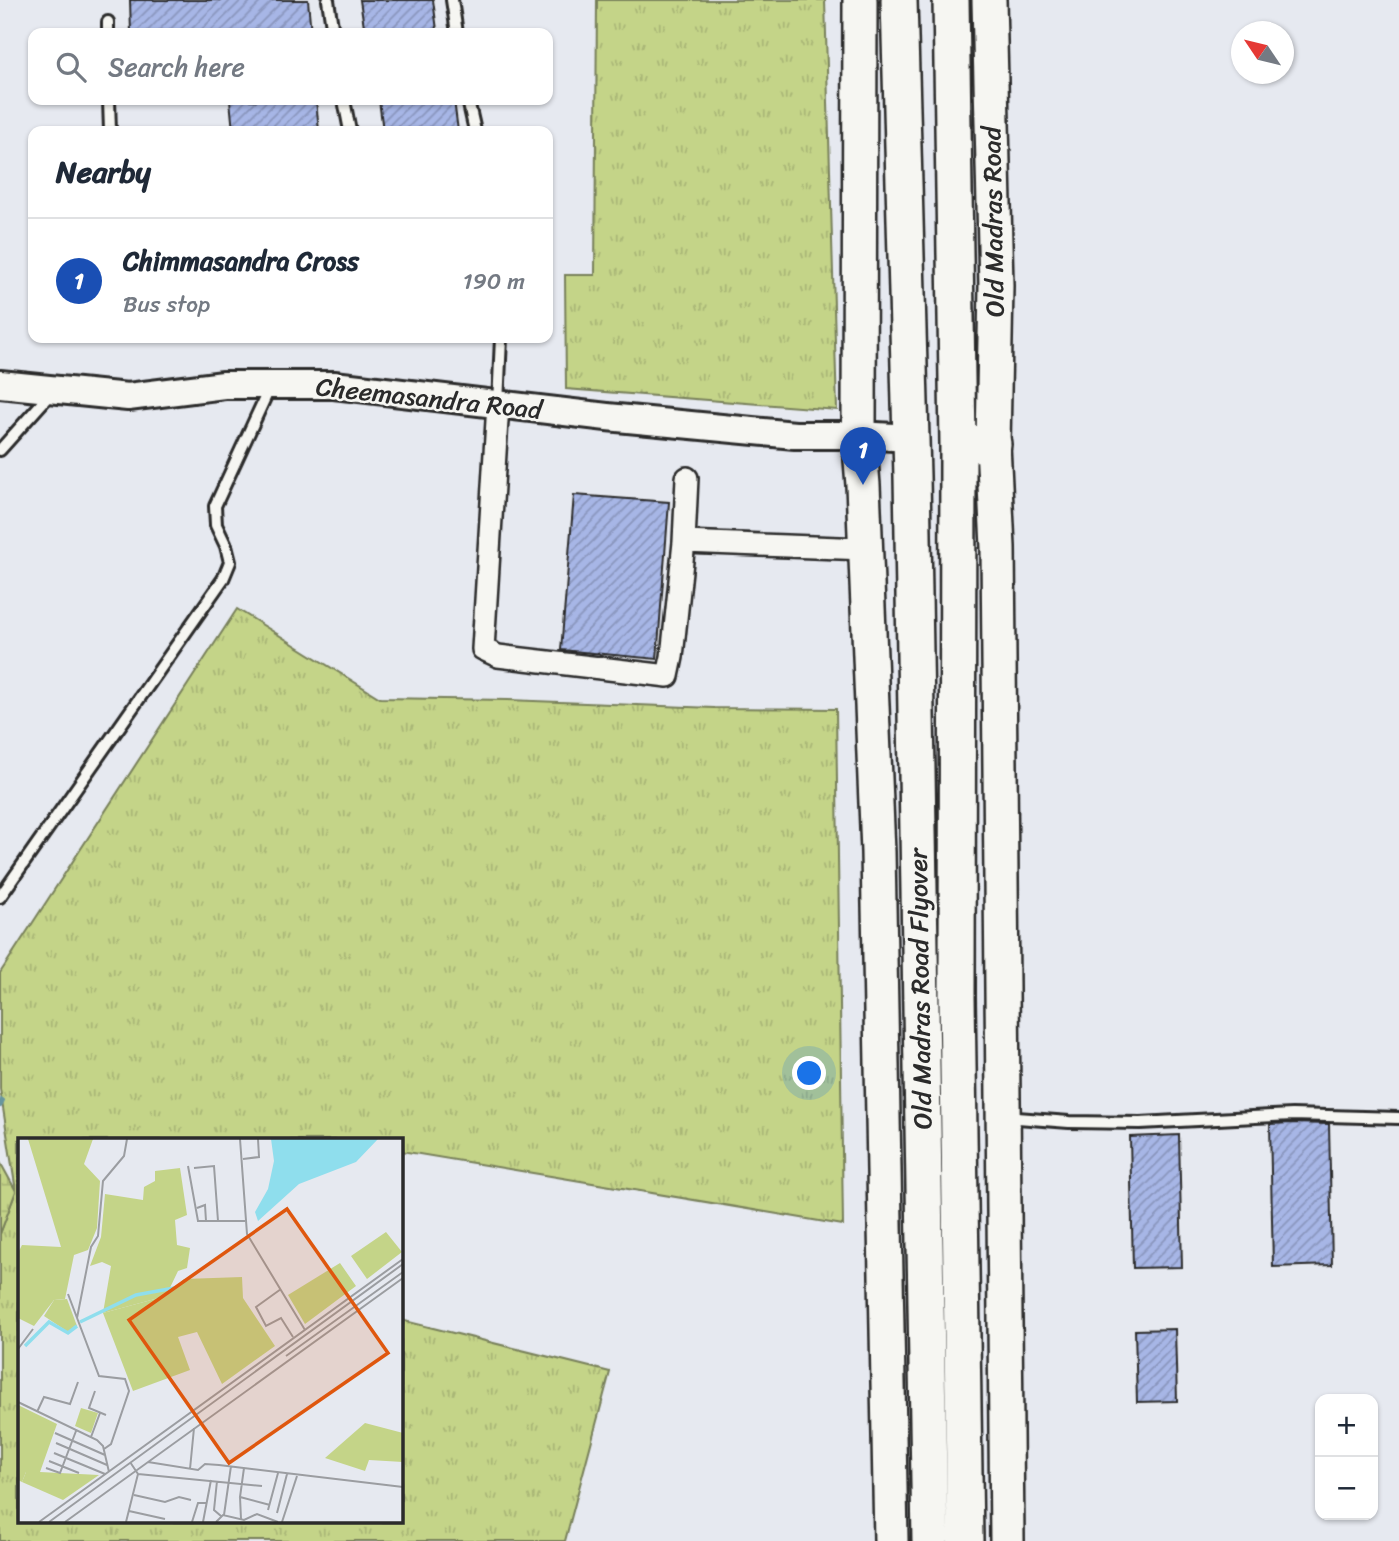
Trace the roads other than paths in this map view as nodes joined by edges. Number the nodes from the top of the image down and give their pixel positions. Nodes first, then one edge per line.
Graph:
1 (328, 0) edge
2 (452, 0) edge
3 (860, 0) edge
4 (899, 0) edge
5 (951, 0) edge
6 (989, 0) edge
7 (333, 28) edge
8 (456, 28) edge
9 (109, 105) edge
10 (345, 105) edge
11 (469, 105) edge
12 (110, 126) edge
13 (349, 126) edge
14 (474, 126) edge
15 (501, 343) edge
16 (0, 384) edge
17 (271, 385) junction
18 (54, 390) junction
19 (498, 404) junction
20 (859, 435) junction
21 (911, 438) junction
22 (958, 443) junction
23 (993, 443) junction
24 (0, 450) edge
25 (687, 478) dead end
26 (684, 542) junction
27 (866, 548) junction
28 (0, 897) edge
29 (1003, 1117) junction
30 (1399, 1118) edge
31 (891, 1541) edge
32 (930, 1541) edge
33 (965, 1541) edge
34 (1007, 1541) edge

1 - 7 lane
2 - 8 lane
3 - 20 main road
4 - 21 highway
5 - 22 highway, Old Madras Road
6 - 23 main road, Old Madras Road
9 - 12 lane
10 - 13 lane
11 - 14 lane
15 - 19 lane
16 - 18 street, Cheemasandra Road
17 - 18 street, Cheemasandra Road
17 - 19 street, Cheemasandra Road
17 - 28 lane
18 - 24 lane
19 - 20 street, Cheemasandra Road
19 - 26 street
20 - 21 street, Cheemasandra Road
20 - 27 main road
21 - 32 highway, Old Madras Road Flyover
22 - 23 highway
22 - 33 highway, Old Madras Road Flyover
23 - 29 main road, Old Madras Road
25 - 26 street
26 - 27 street
27 - 31 main road
29 - 30 lane
29 - 34 main road, Old Madras Road

